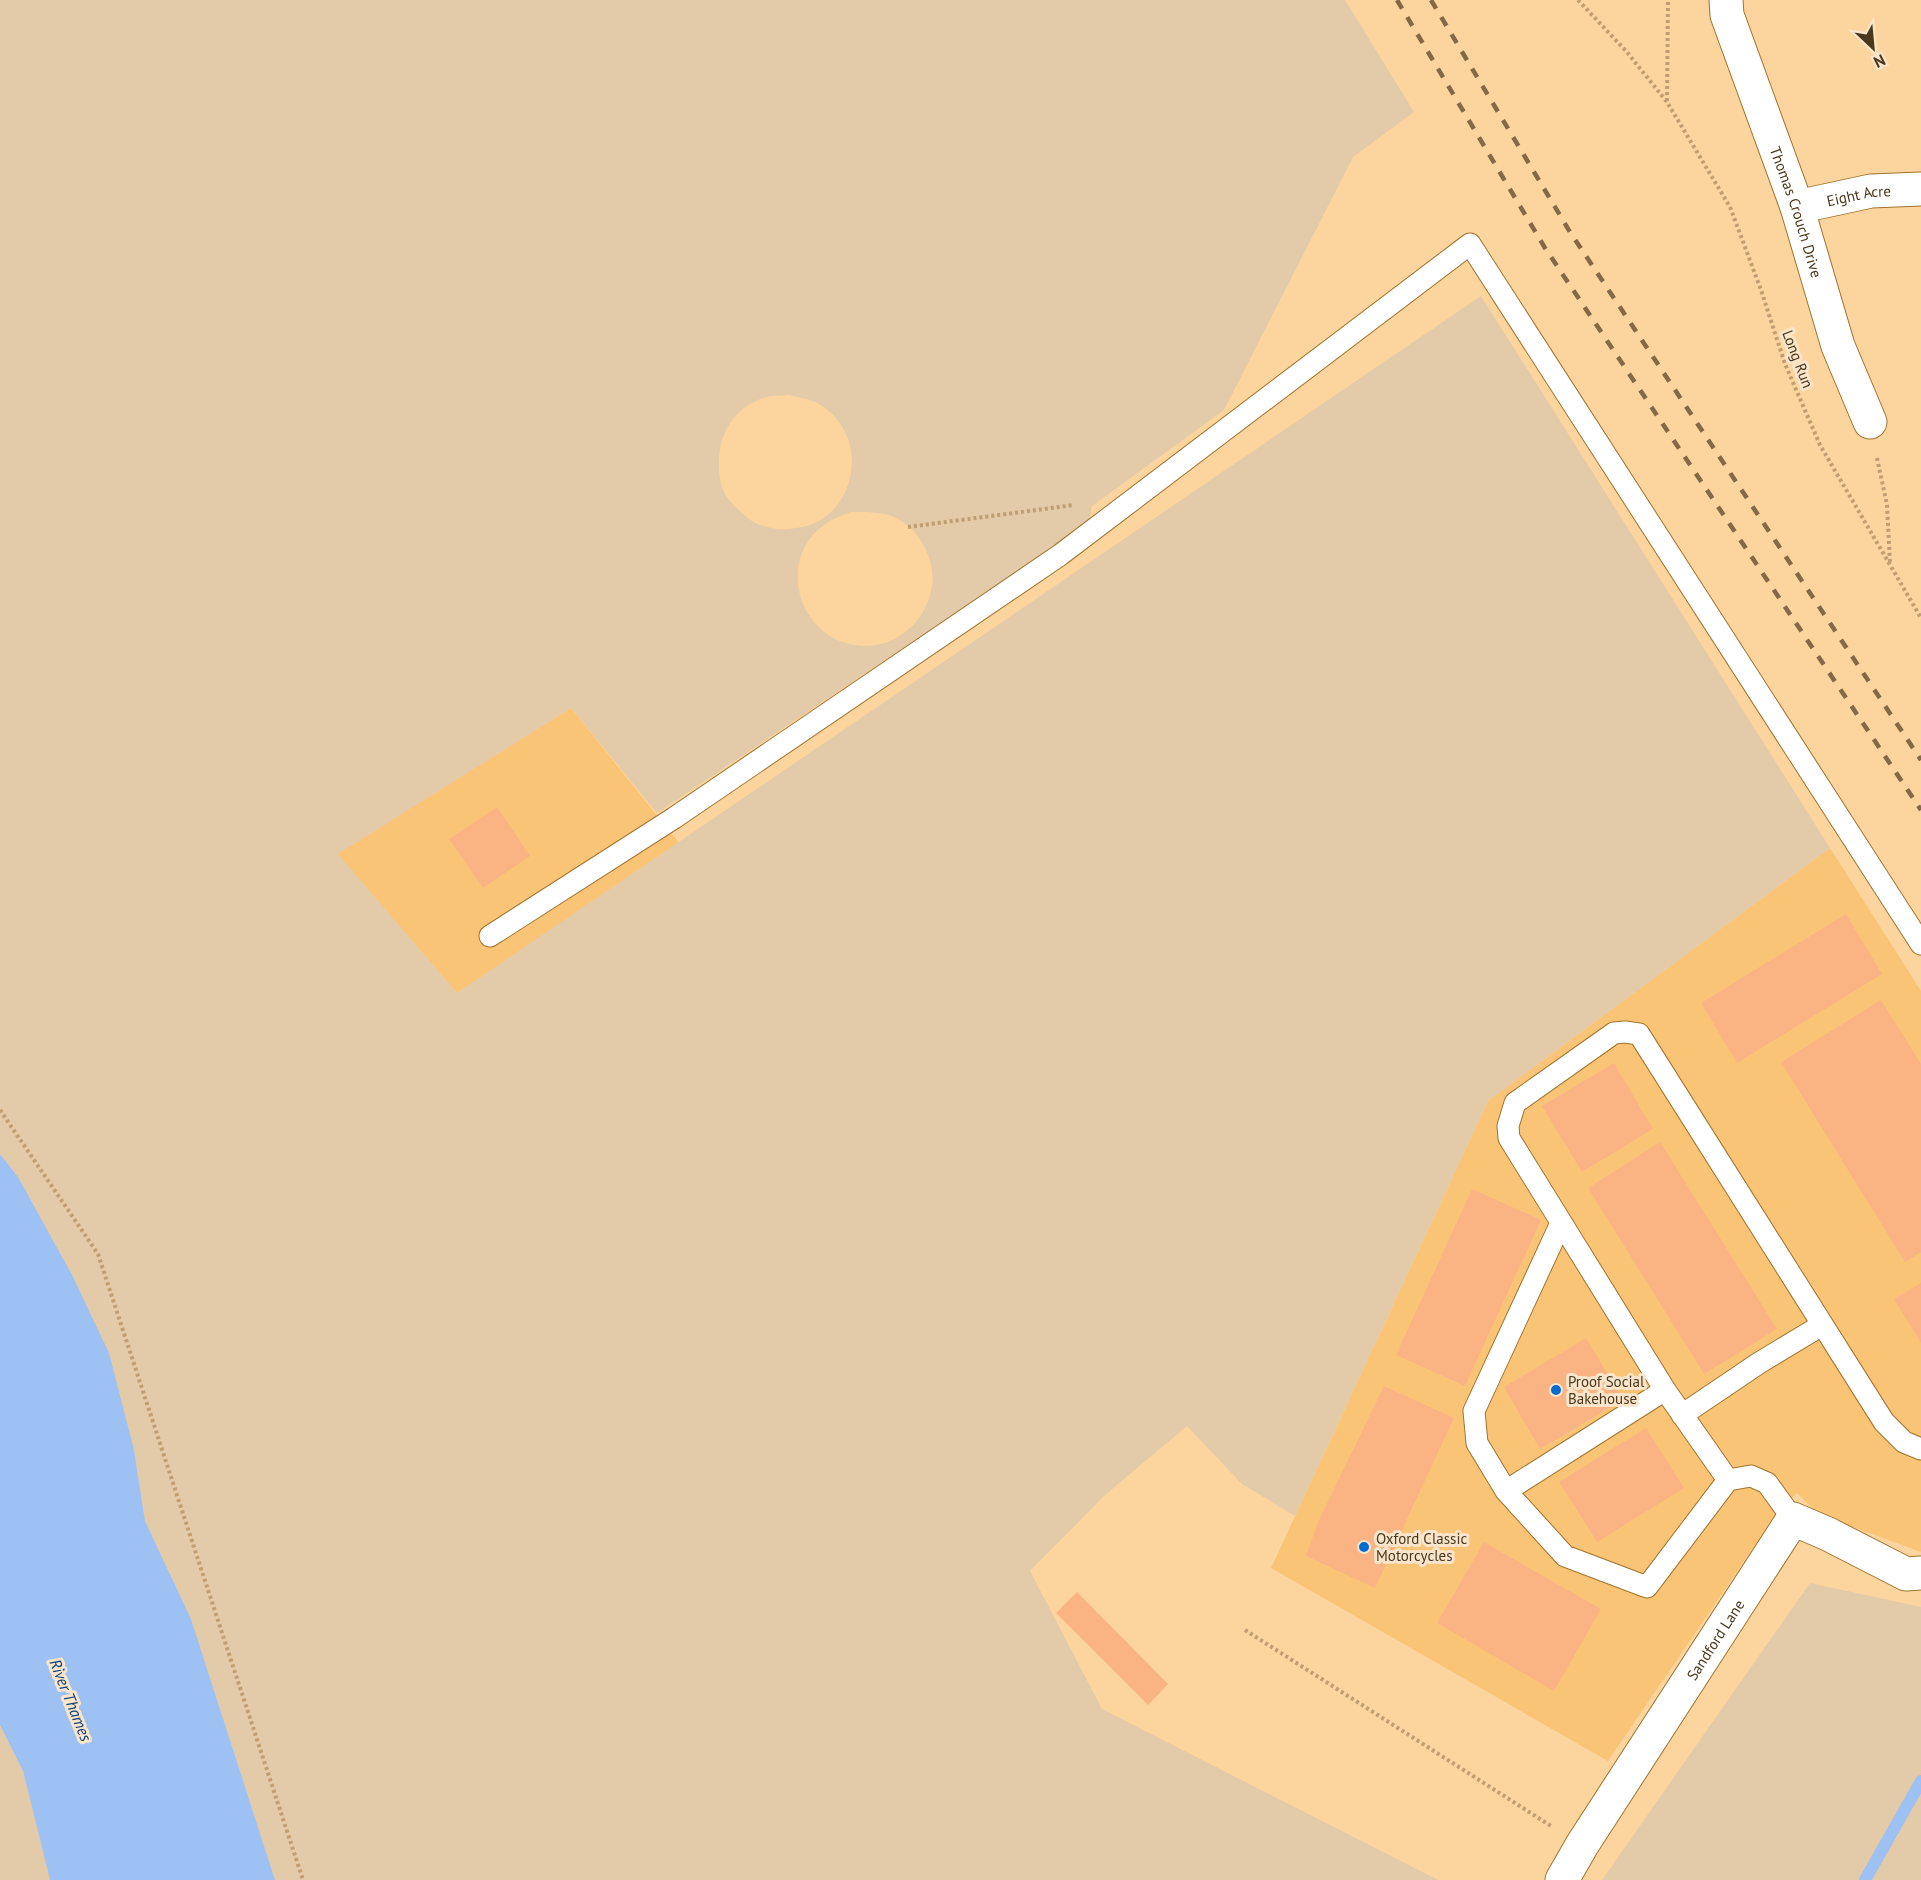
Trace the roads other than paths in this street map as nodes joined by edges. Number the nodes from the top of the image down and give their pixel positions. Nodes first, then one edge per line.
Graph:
1 (1726, 0) edge
2 (1921, 189) edge
3 (1797, 207) junction
4 (1870, 422) road end
5 (490, 936) dead end
6 (1921, 944) edge
7 (1561, 1223) junction
8 (1822, 1325) junction
9 (1665, 1390) junction
10 (1682, 1415) junction
11 (1921, 1449) edge
12 (1728, 1480) junction
13 (1506, 1491) junction
14 (1793, 1519) junction
15 (1921, 1573) edge
16 (1562, 1880) edge

1 - 3 street, Thomas Crouch Drive
2 - 3 street, Eight Acre
3 - 4 street, Thomas Crouch Drive
5 - 6 lane
7 - 8 lane
7 - 9 lane
7 - 13 lane
8 - 10 lane
8 - 11 lane
9 - 10 lane
9 - 13 lane
10 - 12 lane
12 - 13 lane
12 - 14 lane
14 - 15 street
14 - 16 street, Sandford Lane

